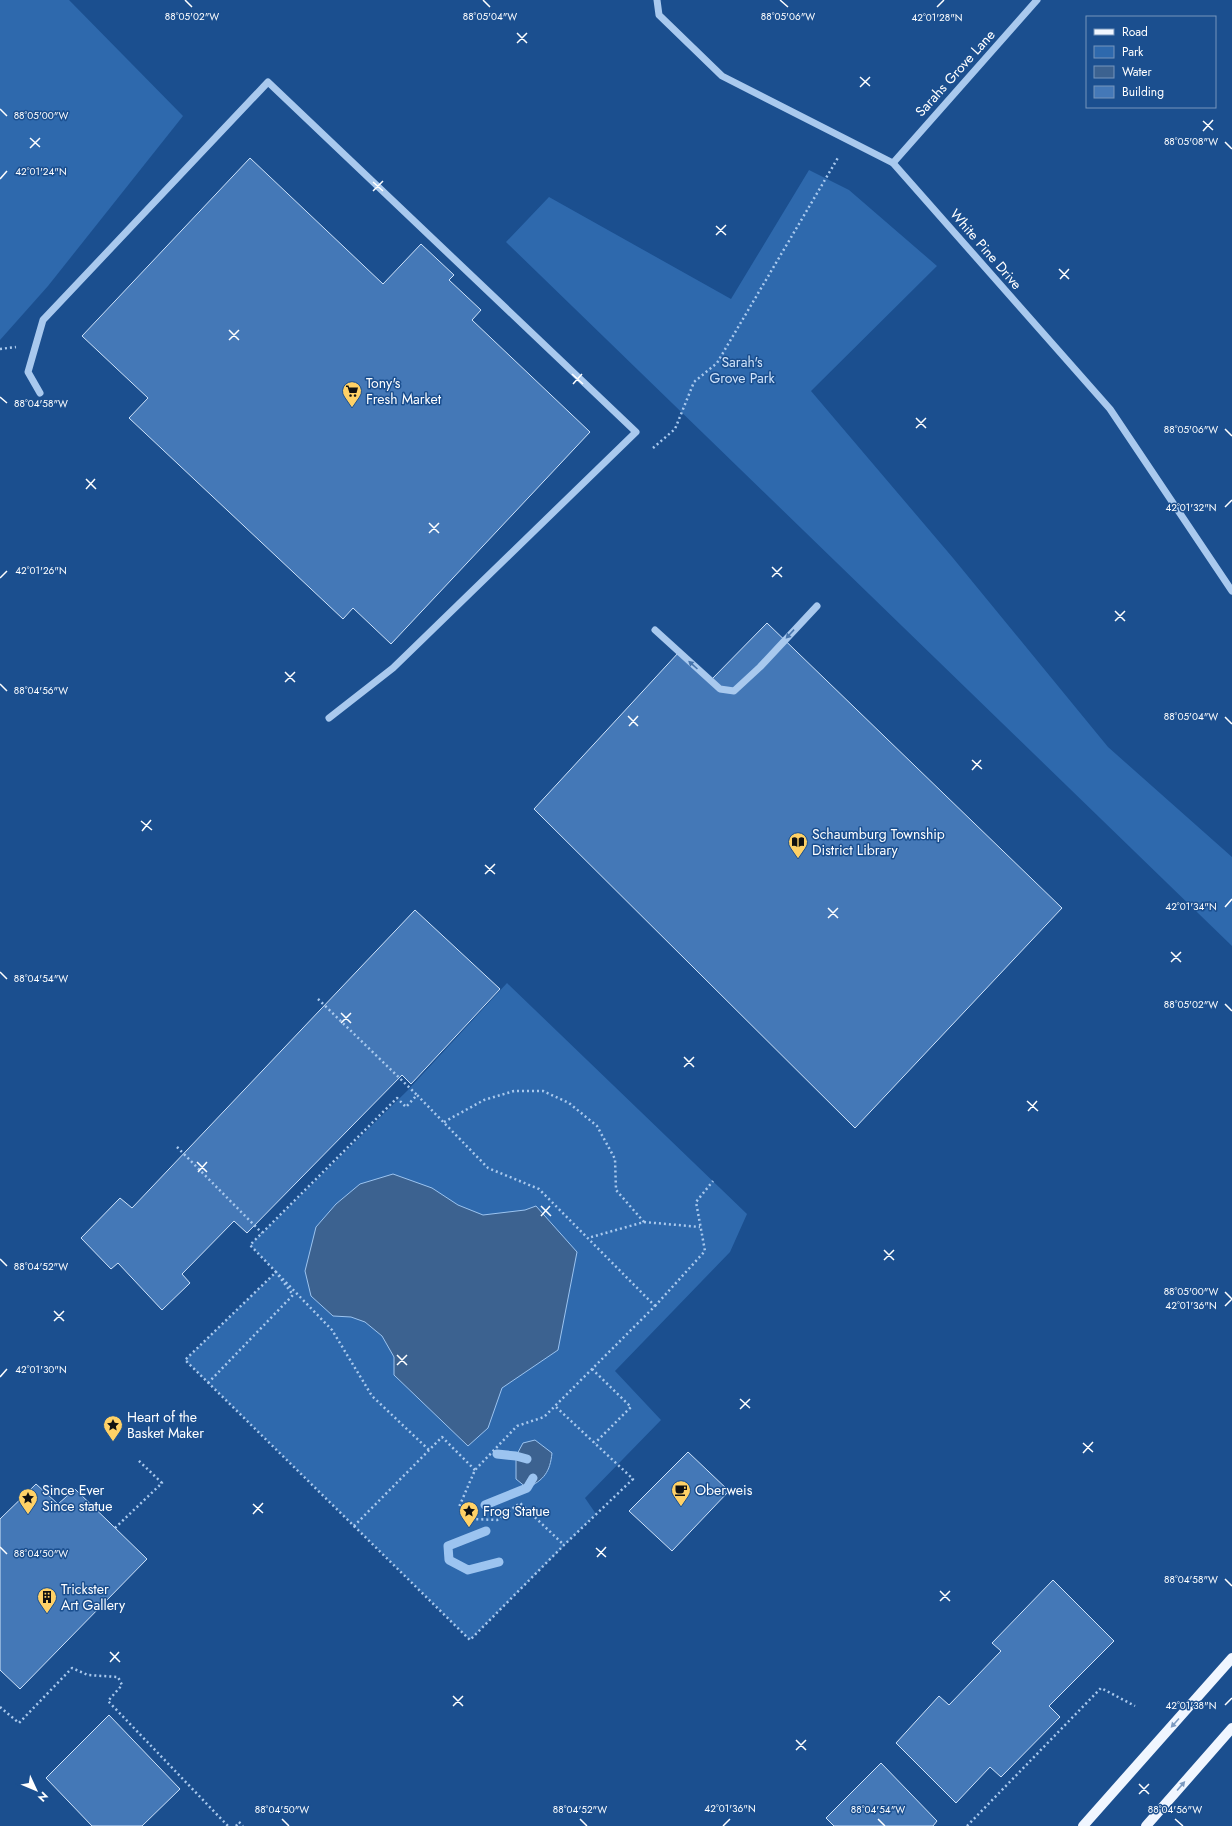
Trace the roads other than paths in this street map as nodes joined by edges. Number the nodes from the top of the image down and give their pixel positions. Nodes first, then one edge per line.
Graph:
1 (657, 0) edge
2 (1037, 0) edge
3 (893, 163) junction
4 (40, 393) dead end
5 (1232, 591) edge
6 (817, 606) dead end
7 (654, 630) dead end
8 (329, 718) dead end
9 (1232, 1658) edge
10 (1232, 1728) edge
11 (1083, 1826) edge
12 (1146, 1826) edge

1 - 3 street, White Pine Drive
2 - 3 street, Sarahs Grove Lane
3 - 5 street, White Pine Drive
4 - 8 street
6 -> 7 street
9 -> 11 main road
12 -> 10 main road

